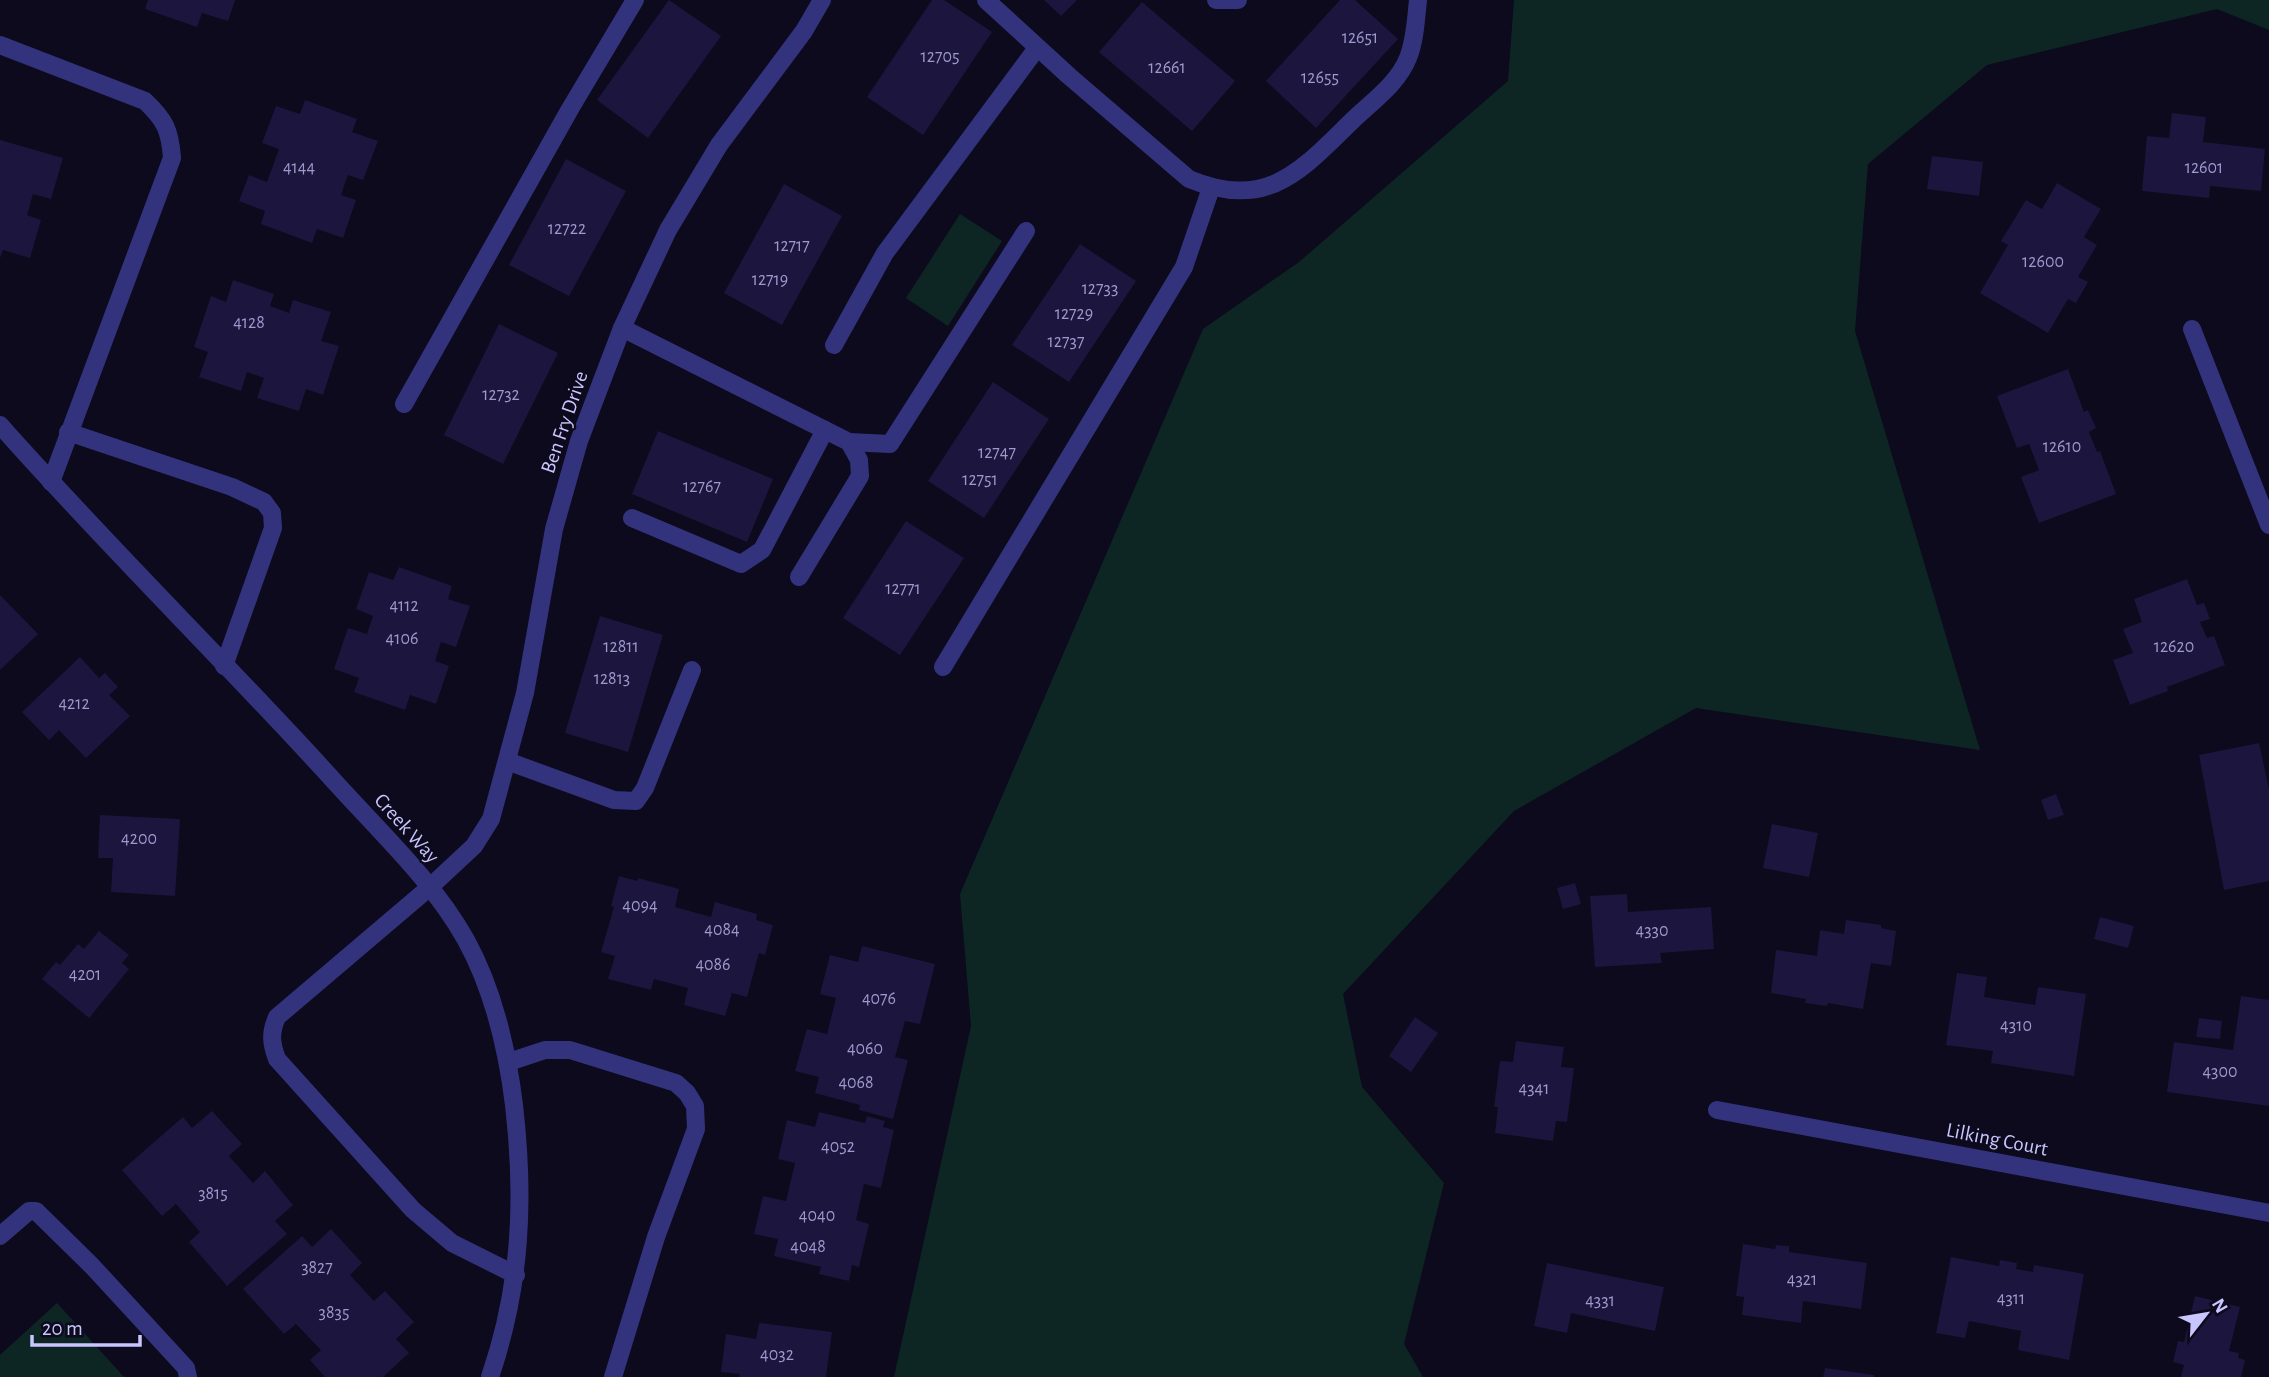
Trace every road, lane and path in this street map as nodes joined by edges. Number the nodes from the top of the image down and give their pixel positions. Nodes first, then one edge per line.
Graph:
1 (635, 0) edge
2 (821, 0) edge
3 (986, 0) edge
4 (1216, 0) edge
5 (1238, 0) edge
6 (1418, 0) edge
7 (0, 46) edge
8 (1037, 48) junction
9 (1211, 188) junction
10 (1026, 231) dead end
11 (622, 328) junction
12 (2192, 328) dead end
13 (834, 345) dead end
14 (404, 404) dead end
15 (0, 425) edge
16 (825, 430) junction
17 (68, 432) junction
18 (849, 442) junction
19 (51, 482) junction
20 (632, 517) dead end
21 (2269, 525) edge
22 (799, 577) dead end
23 (224, 666) junction
24 (943, 667) dead end
25 (692, 670) dead end
26 (506, 761) junction
27 (430, 887) junction
28 (509, 1062) junction
29 (1717, 1110) dead end
30 (2269, 1213) edge
31 (0, 1237) edge
32 (516, 1275) junction
33 (188, 1377) edge
34 (490, 1377) edge
35 (613, 1377) edge

1 - 14 street
2 - 11 street, Ben Fry Drive
3 - 8 street
4 - 5 street
6 - 9 street
7 - 17 street
8 - 9 street
8 - 13 street
9 - 24 street
10 - 18 street
11 - 16 street
11 - 26 street, Ben Fry Drive
12 - 21 street
15 - 19 street, Creek Way
16 - 18 street
16 - 20 street
17 - 19 street
17 - 23 street
18 - 22 street
19 - 23 street, Creek Way
23 - 27 street, Creek Way
25 - 26 street
26 - 27 street, Ben Fry Drive
27 - 28 street, Creek Way
27 - 32 street, Ben Fry Drive
28 - 32 street, Creek Way
28 - 35 street
29 - 30 street, Lilking Court
31 - 33 street
32 - 34 street, Creek Way

